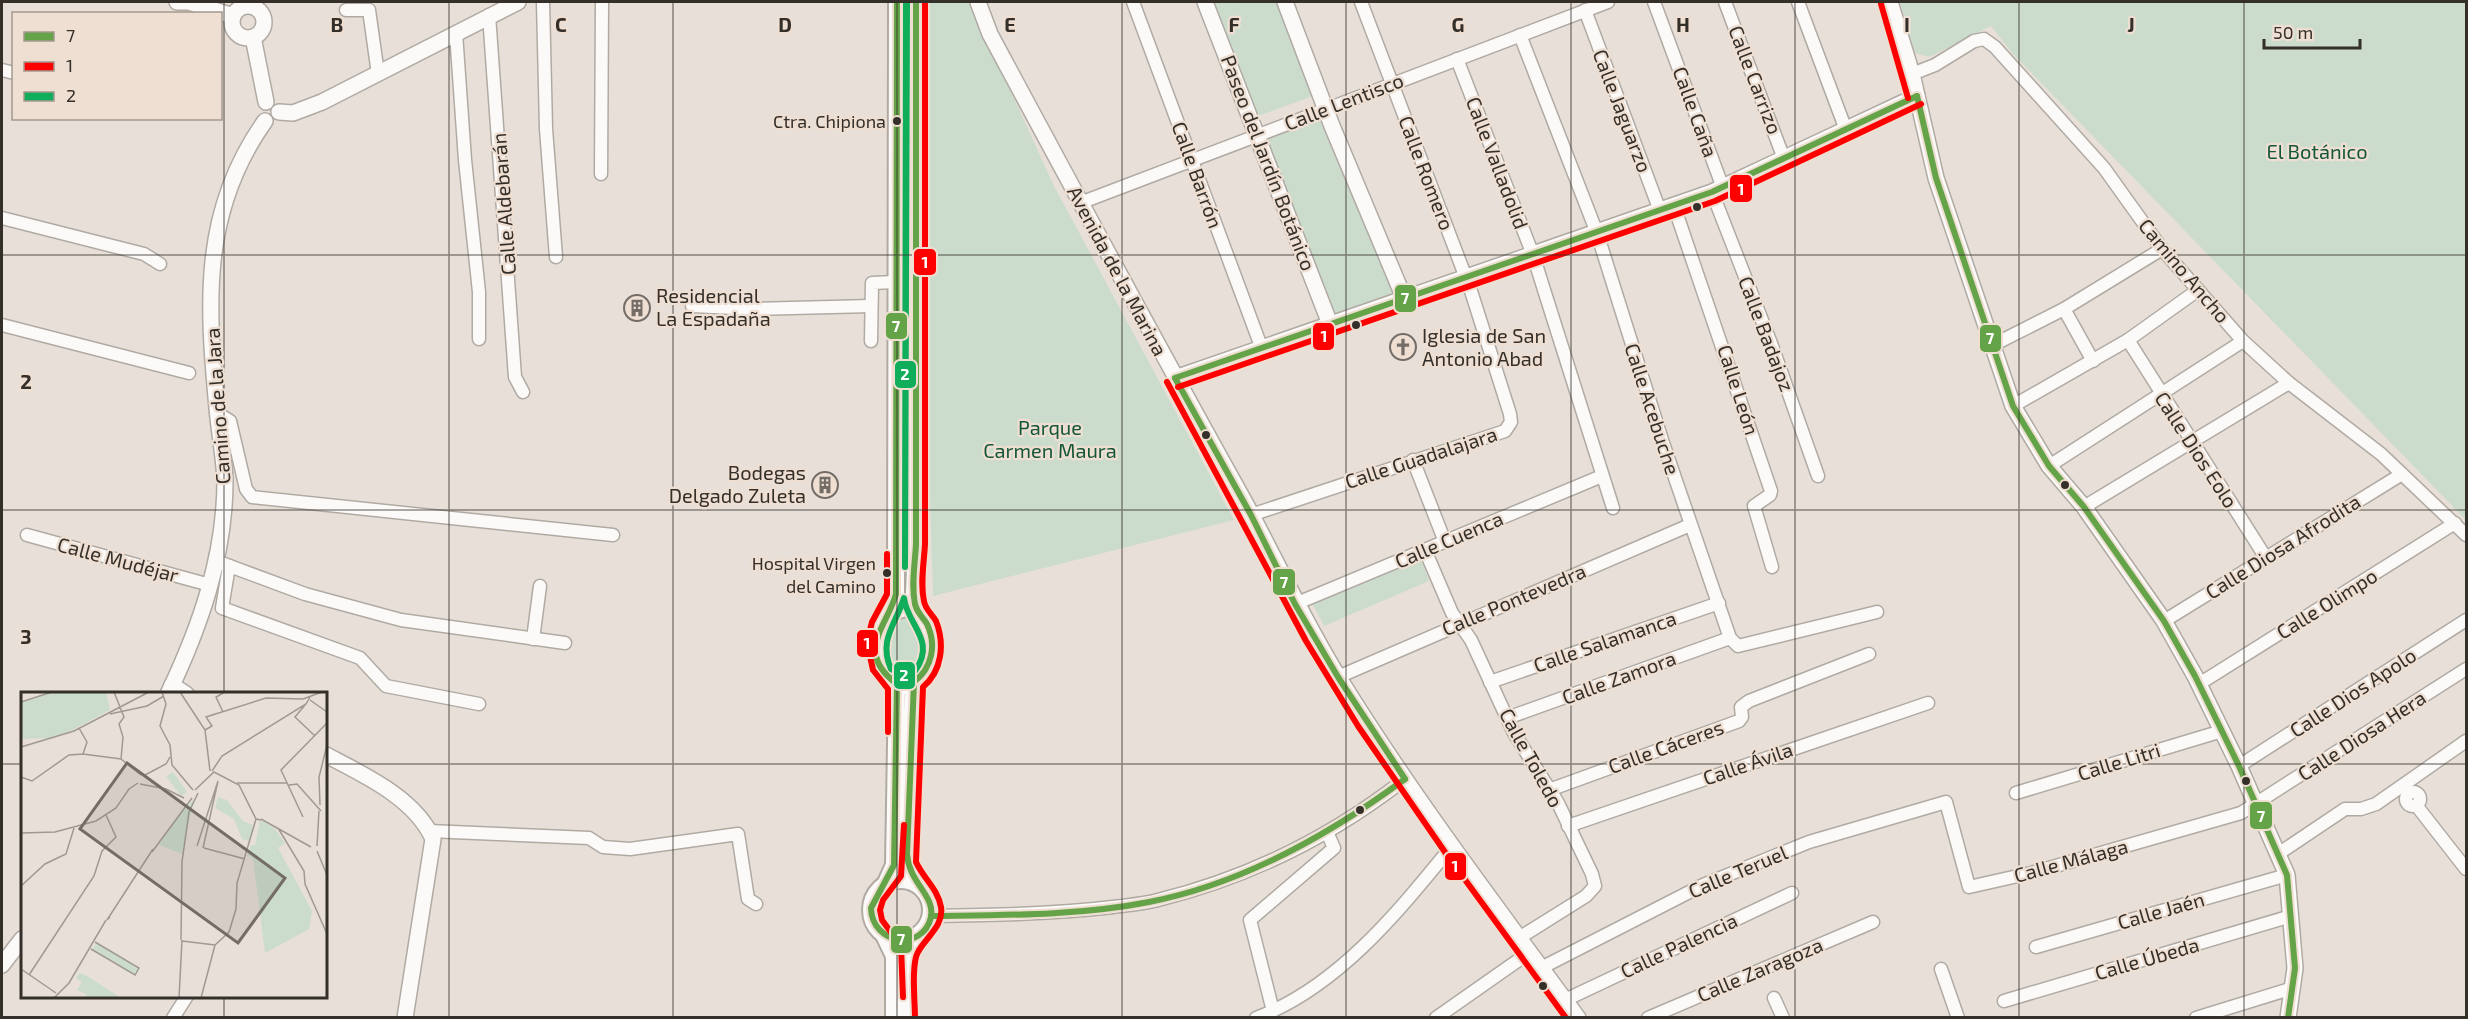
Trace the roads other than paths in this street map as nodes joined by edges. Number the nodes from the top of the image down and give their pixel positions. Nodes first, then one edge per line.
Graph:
1 (185, 2) edge
2 (518, 2) edge
3 (543, 2) edge
4 (602, 2) edge
5 (897, 2) edge
6 (916, 2) edge
7 (978, 2) edge
8 (1133, 2) edge
9 (1205, 2) edge
10 (1285, 2) edge
11 (1360, 2) edge
12 (1608, 2) edge
13 (1654, 2) edge
14 (1725, 2) edge
15 (1798, 2) edge
16 (1890, 2) edge
17 (260, 6) edge
18 (346, 10) dead end
19 (1585, 10) junction
20 (219, 12) edge
21 (222, 13) edge
22 (489, 15) junction
23 (233, 16) junction
24 (456, 33) junction
25 (1520, 35) junction
26 (252, 38) junction
27 (1457, 59) junction
28 (378, 74) junction
29 (1912, 74) junction
30 (1391, 84) junction
31 (1917, 96) junction
32 (266, 102) junction
33 (1326, 109) junction
34 (279, 112) junction
35 (265, 121) junction
36 (1846, 130) junction
37 (1258, 135) junction
38 (1784, 159) junction
39 (1192, 160) junction
40 (602, 174) dead end
41 (1718, 190) junction
42 (1080, 202) junction
43 (1667, 208) junction
44 (2, 218) edge
45 (1597, 232) junction
46 (2162, 249) junction
47 (1533, 255) junction
48 (556, 257) dead end
49 (160, 264) dead end
50 (1466, 278) junction
51 (896, 282) junction
52 (2198, 290) junction
53 (1404, 298) junction
54 (692, 306) dead end
55 (872, 306) junction
56 (2064, 309) junction
57 (1330, 324) junction
58 (2, 325) edge
59 (479, 339) dead end
60 (2128, 340) junction
61 (871, 341) dead end
62 (2243, 341) junction
63 (1991, 346) junction
64 (1262, 349) junction
65 (2093, 361) junction
66 (189, 373) dead end
67 (1175, 378) junction
68 (2289, 383) junction
69 (523, 392) dead end
70 (2159, 393) junction
71 (2013, 406) junction
72 (217, 414) junction
73 (2191, 442) junction
74 (1413, 460) junction
75 (2049, 466) junction
76 (2402, 474) junction
77 (1602, 476) junction
78 (1818, 476) dead end
79 (2084, 507) junction
80 (1612, 508) dead end
81 (1251, 515) junction
82 (2455, 523) junction
83 (1690, 525) junction
84 (27, 535) dead end
85 (613, 535) dead end
86 (2466, 535) edge
87 (1444, 542) junction
88 (1425, 550) junction
89 (2265, 558) junction
90 (222, 563) junction
91 (1772, 567) dead end
92 (210, 585) junction
93 (540, 586) dead end
94 (1719, 603) junction
95 (1295, 604) junction
96 (916, 612) junction
97 (1877, 612) dead end
98 (890, 613) junction
99 (2164, 621) junction
100 (2466, 621) edge
101 (1459, 624) junction
102 (1730, 638) junction
103 (533, 639) junction
104 (565, 643) dead end
105 (1869, 654) dead end
106 (2466, 669) edge
107 (1338, 677) junction
108 (914, 682) junction
109 (1490, 682) junction
110 (897, 684) junction
111 (2199, 684) junction
112 (170, 689) edge
113 (1928, 703) dead end
114 (479, 704) dead end
115 (1507, 718) junction
116 (2222, 731) junction
117 (2466, 741) edge
118 (327, 756) edge
119 (2239, 766) junction
120 (1405, 779) junction
121 (1549, 790) junction
122 (2405, 790) junction
123 (2016, 793) dead end
124 (1946, 801) joint
125 (2257, 803) junction
126 (1568, 826) junction
127 (429, 831) junction
128 (1327, 832) junction
129 (1452, 846) junction
130 (2278, 854) junction
131 (2466, 869) edge
132 (2286, 875) junction
133 (915, 883) junction
134 (885, 885) junction
135 (1792, 893) dead end
136 (756, 904) dead end
137 (931, 916) junction
138 (2290, 916) junction
139 (1873, 922) dead end
140 (884, 935) junction
141 (916, 937) junction
142 (1519, 938) junction
143 (21, 940) edge
144 (2036, 946) dead end
145 (1530, 952) junction
146 (2, 965) edge
147 (1542, 968) junction
148 (1941, 969) dead end
149 (2293, 988) junction
150 (186, 998) edge
151 (1773, 998) dead end
152 (1565, 1000) junction
153 (2004, 1001) dead end
154 (1273, 1011) junction
155 (173, 1017) edge
156 (405, 1017) edge
157 (894, 1017) edge
158 (906, 1017) edge
159 (1256, 1017) edge
160 (1436, 1017) edge
161 (1578, 1017) edge
162 (1648, 1017) edge
163 (1783, 1017) edge
164 (1958, 1017) edge
165 (2196, 1017) edge
166 (2288, 1017) edge

1 - 20 street
2 - 22 street
3 - 48 street
4 - 40 street
5 - 51 main road
6 - 96 main road
7 - 42 street, Avenida de la Marina
8 - 39 street, Calle Barrón
9 - 37 street, Paseo del Jardín Botánico
10 - 33 street
11 - 30 street, Calle Romero
12 - 19 street, Calle Lentisco
13 - 41 street, Calle Caña
14 - 38 street, Calle Carrizo
15 - 36 street
16 - 29 street
17 - 23 street
17 - 26 street
18 - 28 street
19 - 25 street, Calle Lentisco
19 - 43 street, Calle Jaguarzo
21 - 23 street
22 - 24 street
22 - 69 street, Calle Aldebarán
23 - 26 street
24 - 28 street
24 - 59 street
25 - 27 street, Calle Lentisco
25 - 45 street, Calle Acebuche
26 - 32 street
27 - 30 street, Calle Lentisco
27 - 47 street, Calle Valladolid
28 - 34 street
29 - 31 street
29 - 46 street, Camino Ancho
30 - 33 street, Calle Lentisco
30 - 50 street, Calle Romero
31 - 36 street
31 - 63 street
32 - 34 street
32 - 35 street
33 - 37 street, Calle Lentisco
33 - 53 street
34 - 35 street
35 - 72 street, Camino de la Jara
36 - 38 street
37 - 39 street, Calle Lentisco
37 - 57 street, Paseo del Jardín Botánico
38 - 41 street
39 - 42 street, Calle Lentisco
39 - 64 street, Calle Barrón
41 - 43 street
41 - 78 street, Calle Badajoz
42 - 67 street, Avenida de la Marina
43 - 45 street
43 - 91 street, Calle León
44 - 49 street
45 - 47 street
45 - 83 street, Calle Acebuche
46 - 52 street, Camino Ancho
46 - 56 street
47 - 50 street
47 - 77 street, Calle Valladolid
50 - 53 street
50 - 74 street, Calle Guadalajara
51 - 55 street
51 - 98 main road
52 - 60 street
52 - 62 street, Camino Ancho
53 - 57 street
54 - 55 street
55 - 61 street
56 - 63 street
56 - 65 street
57 - 64 street
58 - 66 street
60 - 65 street
60 - 70 street, Calle Dios Eolo
62 - 68 street, Camino Ancho
62 - 70 street
63 - 71 street
64 - 67 street
65 - 71 street
67 - 81 street, Avenida de la Marina
68 - 73 street
68 - 76 street, Camino Ancho
70 - 73 street, Calle Dios Eolo
70 - 75 street
71 - 75 street
72 - 85 street
72 - 90 street, Camino de la Jara
73 - 79 street
73 - 89 street, Calle Dios Eolo
74 - 81 street, Calle Guadalajara
74 - 87 street
75 - 79 street
76 - 82 street, Camino Ancho
76 - 89 street, Calle Diosa Afrodita
77 - 80 street, Calle Valladolid
77 - 87 street, Calle Cuenca
79 - 99 street
81 - 95 street, Avenida de la Marina
82 - 86 street, Camino Ancho
82 - 111 street, Calle Olimpo
83 - 94 street, Calle Acebuche
83 - 101 street, Calle Pontevedra
84 - 92 street, Calle Mudéjar
87 - 88 street, Calle Cuenca
88 - 95 street, Calle Cuenca
88 - 101 street, Calle Toledo
89 - 99 street, Calle Diosa Afrodita
90 - 92 street, Camino de la Jara
90 - 103 street
90 - 114 street
92 - 112 street, Camino de la Jara
93 - 103 street
94 - 102 street, Calle Acebuche
94 - 109 street, Calle Salamanca
95 - 107 street, Avenida de la Marina
96 - 98 main road
96 - 108 main road
97 - 102 street
98 - 110 main road
99 - 111 street
100 - 119 street, Calle Dios Apolo
101 - 107 street, Calle Pontevedra
101 - 109 street, Calle Toledo
102 - 115 street, Calle Zamora
103 - 104 street
105 - 121 street, Calle Cáceres
106 - 125 street, Calle Diosa Hera
107 - 120 street, Avenida de la Marina
108 - 110 main road
108 - 133 main road
109 - 115 street, Calle Toledo
110 - 134 main road
111 - 116 street
113 - 126 street, Calle Ávila
115 - 121 street, Calle Toledo
116 - 119 street
116 - 123 street, Calle Litri
117 - 122 street
118 - 127 street
119 - 125 street
120 - 128 street
120 - 129 street, Avenida de la Marina
121 - 126 street, Calle Toledo
122 - 130 street
122 - 131 street
124 - 125 street, Calle Málaga
124 - 147 street, Calle Teruel
125 - 130 street
126 - 142 street, Calle Toledo
127 - 136 street
127 - 156 street
128 - 137 street
128 - 154 street
129 - 142 street, Avenida de la Marina
129 - 154 street
130 - 132 street
132 - 138 street
132 - 144 street, Calle Jaén
133 - 134 main road
133 - 137 main road
134 - 140 main road
135 - 152 street, Calle Palencia
137 - 141 main road
138 - 149 street
138 - 153 street, Calle Úbeda
139 - 162 street, Calle Zaragoza
140 - 141 main road
140 - 157 main road
141 - 158 main road
142 - 145 street, Avenida de la Marina
143 - 146 street
145 - 147 street, Avenida de la Marina
145 - 160 street
147 - 152 street, Avenida de la Marina
148 - 164 street
149 - 165 street
149 - 166 street
150 - 155 street
151 - 163 street
152 - 161 street, Avenida de la Marina
154 - 159 street

